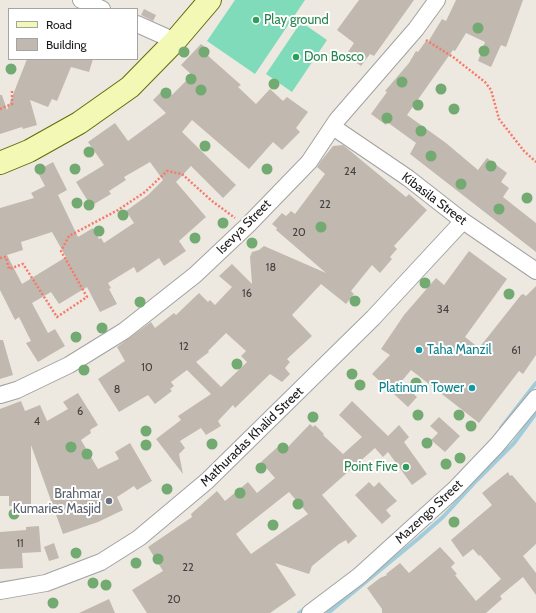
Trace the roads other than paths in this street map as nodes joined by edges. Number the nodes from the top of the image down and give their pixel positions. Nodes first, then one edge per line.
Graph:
1 (81, 0) edge
2 (210, 0) edge
3 (437, 0) edge
4 (100, 8) edge
5 (138, 24) edge
6 (175, 41) junction
7 (333, 127) junction
8 (0, 163) edge
9 (463, 221) junction
10 (536, 271) edge
11 (0, 395) edge
12 (536, 398) edge
13 (0, 591) edge
14 (310, 613) edge

1 - 4 street
2 - 6 street
3 - 7 street, Isevya Street
5 - 6 street
6 - 8 street
7 - 9 street, Kibasila Street
7 - 11 street, Isevya Street
9 - 10 street, Kibasila Street
9 - 13 street, Mathuradas Khalid Street
12 - 14 street, Mazengo Street

